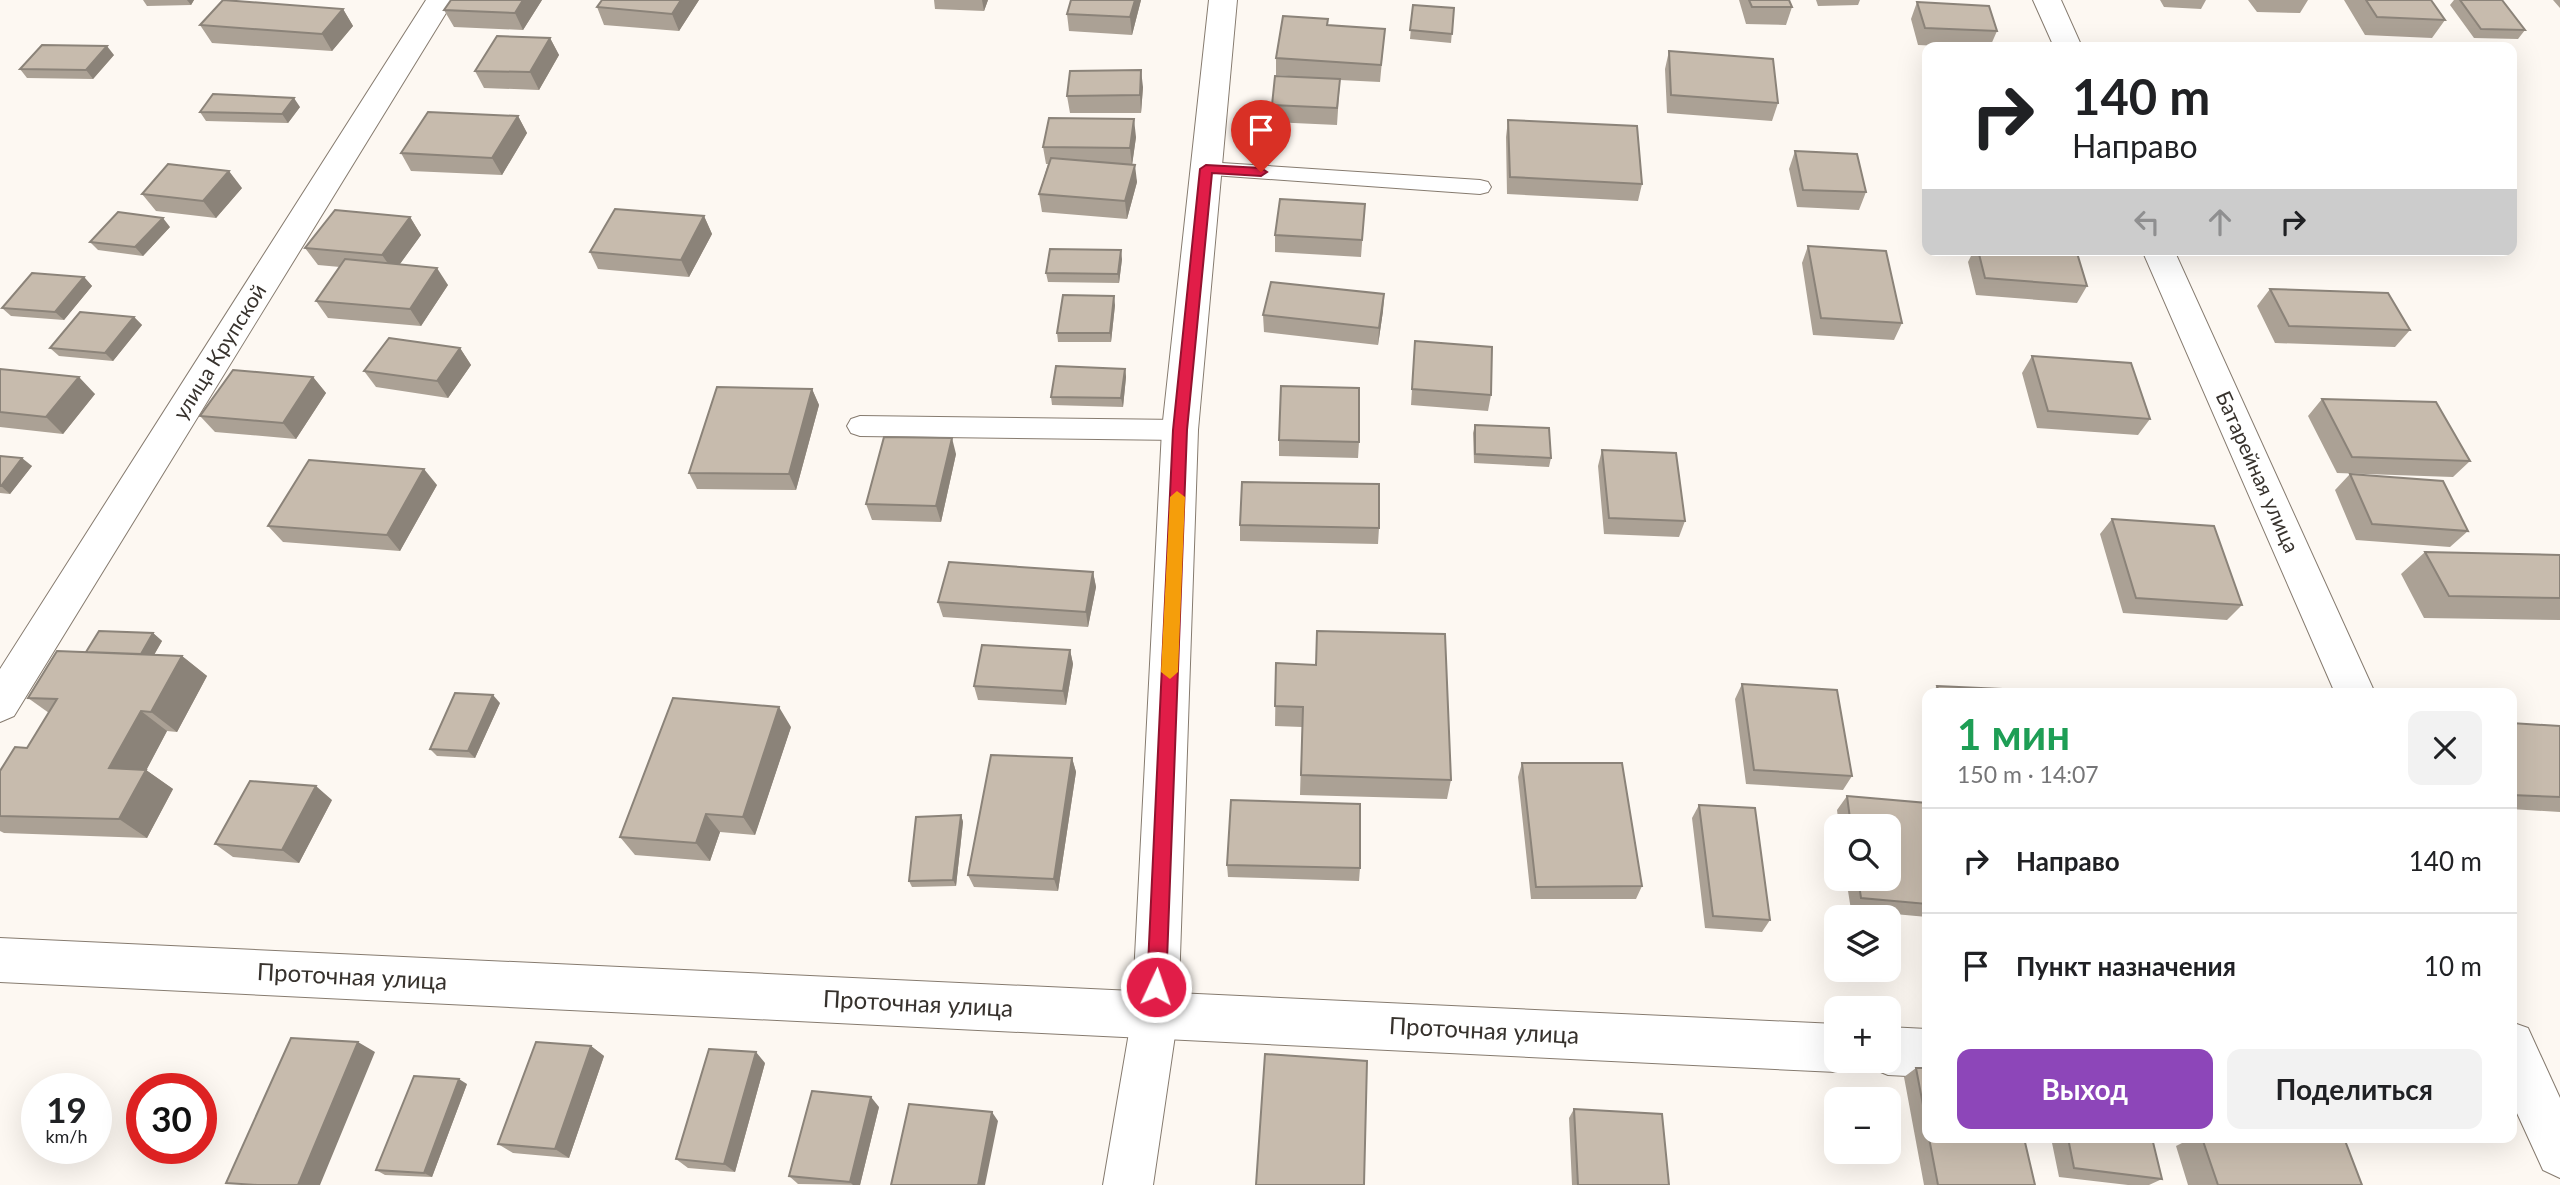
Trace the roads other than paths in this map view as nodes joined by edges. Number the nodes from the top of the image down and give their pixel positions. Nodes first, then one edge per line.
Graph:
1 (440, 0) edge
2 (1223, 0) edge
3 (2047, 0) edge
4 (2066, 42) edge
5 (1206, 169) junction
6 (1480, 187) dead end
7 (2161, 256) edge
8 (860, 426) dead end
9 (1180, 430) junction
10 (2353, 688) edge
11 (0, 704) edge
12 (0, 960) edge
13 (1155, 1015) junction
14 (1824, 1047) edge
15 (1901, 1052) edge
16 (1922, 1053) edge
17 (2527, 1072) edge
18 (2560, 1153) edge
19 (1128, 1185) edge

1 - 11 street, улица Крупской
2 - 5 street
3 - 4 street
5 - 6 lane
5 - 9 street
7 - 10 street, Батарейная улица
8 - 9 lane
9 - 13 street
12 - 13 street, Проточная улица
13 - 14 street, Проточная улица
13 - 19 street
15 - 16 street
17 - 18 street

